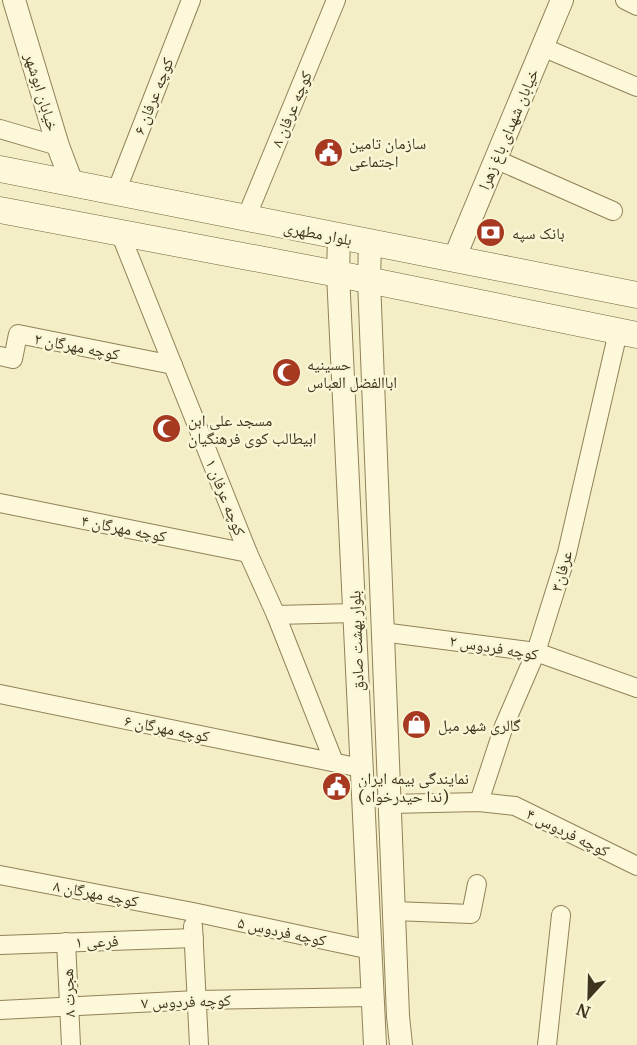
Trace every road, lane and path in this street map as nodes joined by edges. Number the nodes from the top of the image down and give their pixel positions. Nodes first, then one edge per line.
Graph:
1 (14, 0) edge
2 (191, 0) edge
3 (336, 0) edge
4 (562, 0) edge
5 (625, 0) edge
6 (637, 6) edge
7 (542, 48) junction
8 (637, 87) edge
9 (0, 129) edge
10 (58, 146) junction
11 (495, 159) junction
12 (0, 169) edge
13 (72, 183) junction
14 (116, 192) junction
15 (0, 210) edge
16 (613, 212) dead end
17 (246, 218) junction
18 (120, 233) junction
19 (339, 237) junction
20 (370, 243) junction
21 (454, 259) junction
22 (338, 274) junction
23 (369, 280) junction
24 (637, 295) edge
25 (628, 333) edge
26 (0, 356) edge
27 (173, 364) junction
28 (0, 503) edge
29 (351, 537) junction
30 (379, 537) junction
31 (248, 553) junction
32 (355, 612) junction
33 (276, 615) junction
34 (382, 632) junction
35 (536, 652) junction
36 (637, 688) edge
37 (0, 694) edge
38 (334, 762) junction
39 (361, 768) junction
40 (478, 802) junction
41 (390, 804) junction
42 (637, 866) edge
43 (0, 875) edge
44 (477, 884) dead end
45 (394, 911) junction
46 (193, 912) junction
47 (561, 915) dead end
48 (194, 938) junction
49 (66, 942) junction
50 (0, 945) edge
51 (371, 950) junction
52 (372, 997) junction
53 (197, 1000) junction
54 (69, 1006) junction
55 (0, 1010) edge
56 (71, 1045) edge
57 (199, 1045) edge
58 (375, 1045) edge
59 (401, 1045) edge
60 (547, 1045) edge

1 - 10 street, خیابان ابوشهر
2 - 14 street, کوچه عرفان ۶
3 - 17 street, کوچه عرفان ۸
4 - 7 street, خیابان شهدای باغ‌ زهرا
5 - 6 street
7 - 8 street
7 - 11 street, خیابان شهدای باغ‌ زهرا
9 - 10 street
10 - 13 street, خیابان ابوشهر
11 - 16 street
11 - 21 street, خیابان شهدای باغ‌ زهرا
12 - 13 main road, بلوار مطهری
13 - 14 main road, بلوار مطهری
14 - 17 main road, بلوار مطهری
15 - 18 main road
17 - 19 main road, بلوار مطهری
18 - 22 main road
18 - 27 street, کوچه عرفان ۱
19 - 20 main road, بلوار مطهری
19 - 22 street, بلوار بهشت صادق
20 - 21 main road, بلوار مطهری
20 - 23 street, بلوار بهشت صادق
21 - 24 main road, بلوار مطهری
22 - 23 main road
22 - 29 street, بلوار بهشت صادق
23 - 25 main road
23 - 30 street, بلوار بهشت صادق
25 - 35 street, عرفان۳
26 - 27 street, کوچه مهرگان ۲
27 - 31 street, کوچه عرفان ۱
28 - 31 street, کوچه مهرگان ۴
29 - 30 street
29 - 32 street, بلوار بهشت صادق
30 - 34 street, بلوار بهشت صادق
31 - 33 street, کوچه عرفان ۱
32 - 33 street
32 - 39 street, بلوار بهشت صادق
33 - 38 street, کوچه عرفان ۱
34 - 35 street, کوچه فردوس ۲
34 - 41 street, بلوار بهشت صادق
35 - 36 street, کوچه فردوس ۲
35 - 40 street, عرفان۳
37 - 38 street, کوچه مهرگان ۶
38 - 39 street, کوچه مهرگان ۶
39 - 51 street, بلوار بهشت صادق
40 - 41 street, کوچه فردوس ۴
40 - 42 street, کوچه فردوس ۴
41 - 45 street, بلوار بهشت صادق
43 - 46 street, کوچه مهرگان ۸
44 - 45 street
45 - 59 street, بلوار بهشت صادق
46 - 48 street
46 - 51 street, کوچه فردوس ۵
47 - 60 street
48 - 49 street, فرعی ۱
48 - 53 street
49 - 50 street, فرعی ۱
49 - 54 street, هجرت ۸
51 - 52 street, بلوار بهشت صادق
52 - 53 street, کوچه فردوس ۷
52 - 58 street, بلوار بهشت صادق
53 - 54 street, کوچه فردوس ۷
53 - 57 street
54 - 55 street, کوچه فردوس ۷
54 - 56 street, هجرت ۸

